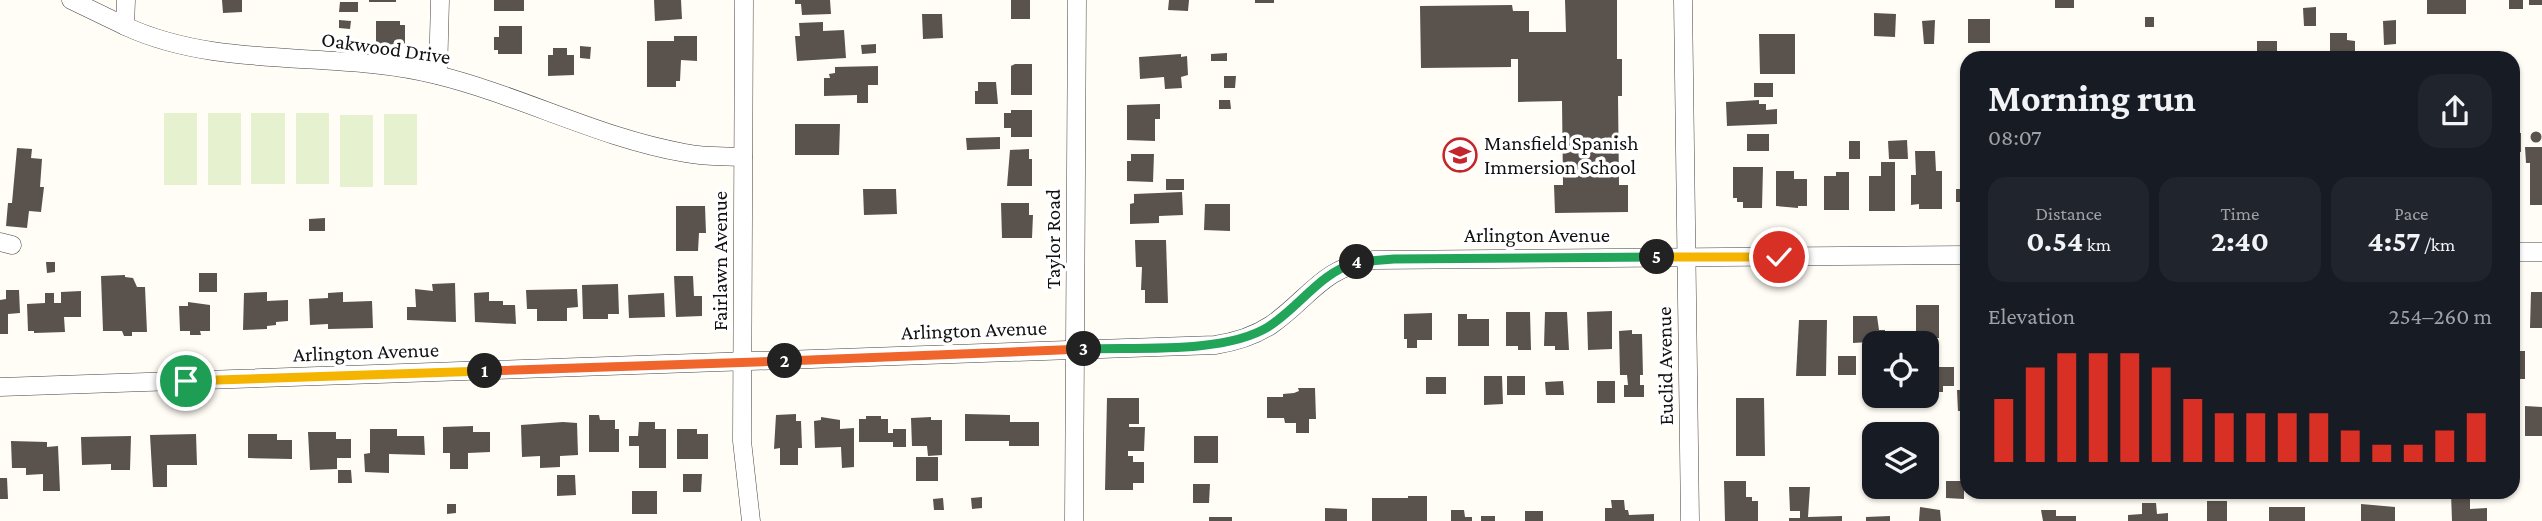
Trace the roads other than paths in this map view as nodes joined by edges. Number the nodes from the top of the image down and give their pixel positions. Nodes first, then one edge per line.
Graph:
1 (71, 0) edge
2 (126, 0) edge
3 (440, 0) edge
4 (744, 0) edge
5 (1077, 0) edge
6 (1683, 0) edge
7 (125, 26) junction
8 (438, 75) junction
9 (743, 157) junction
10 (2520, 252) edge
11 (2542, 252) edge
12 (1960, 256) edge
13 (1686, 257) junction
14 (1075, 349) junction
15 (743, 362) junction
16 (0, 387) edge
17 (751, 521) edge
18 (1074, 521) edge
19 (1690, 521) edge

1 - 7 street, Oakwood Drive
2 - 7 street
3 - 8 street
4 - 9 street, Fairlawn Avenue
5 - 14 street, Taylor Road
6 - 13 street, Euclid Avenue
7 - 8 street, Oakwood Drive
8 - 9 street, Oakwood Drive
9 - 15 street, Fairlawn Avenue
10 - 11 street
12 - 13 street, Arlington Avenue
13 - 14 street, Arlington Avenue
13 - 19 street, Euclid Avenue
14 - 15 street, Arlington Avenue
14 - 18 street, Taylor Road
15 - 16 street, Arlington Avenue
15 - 17 street, Fairlawn Avenue

